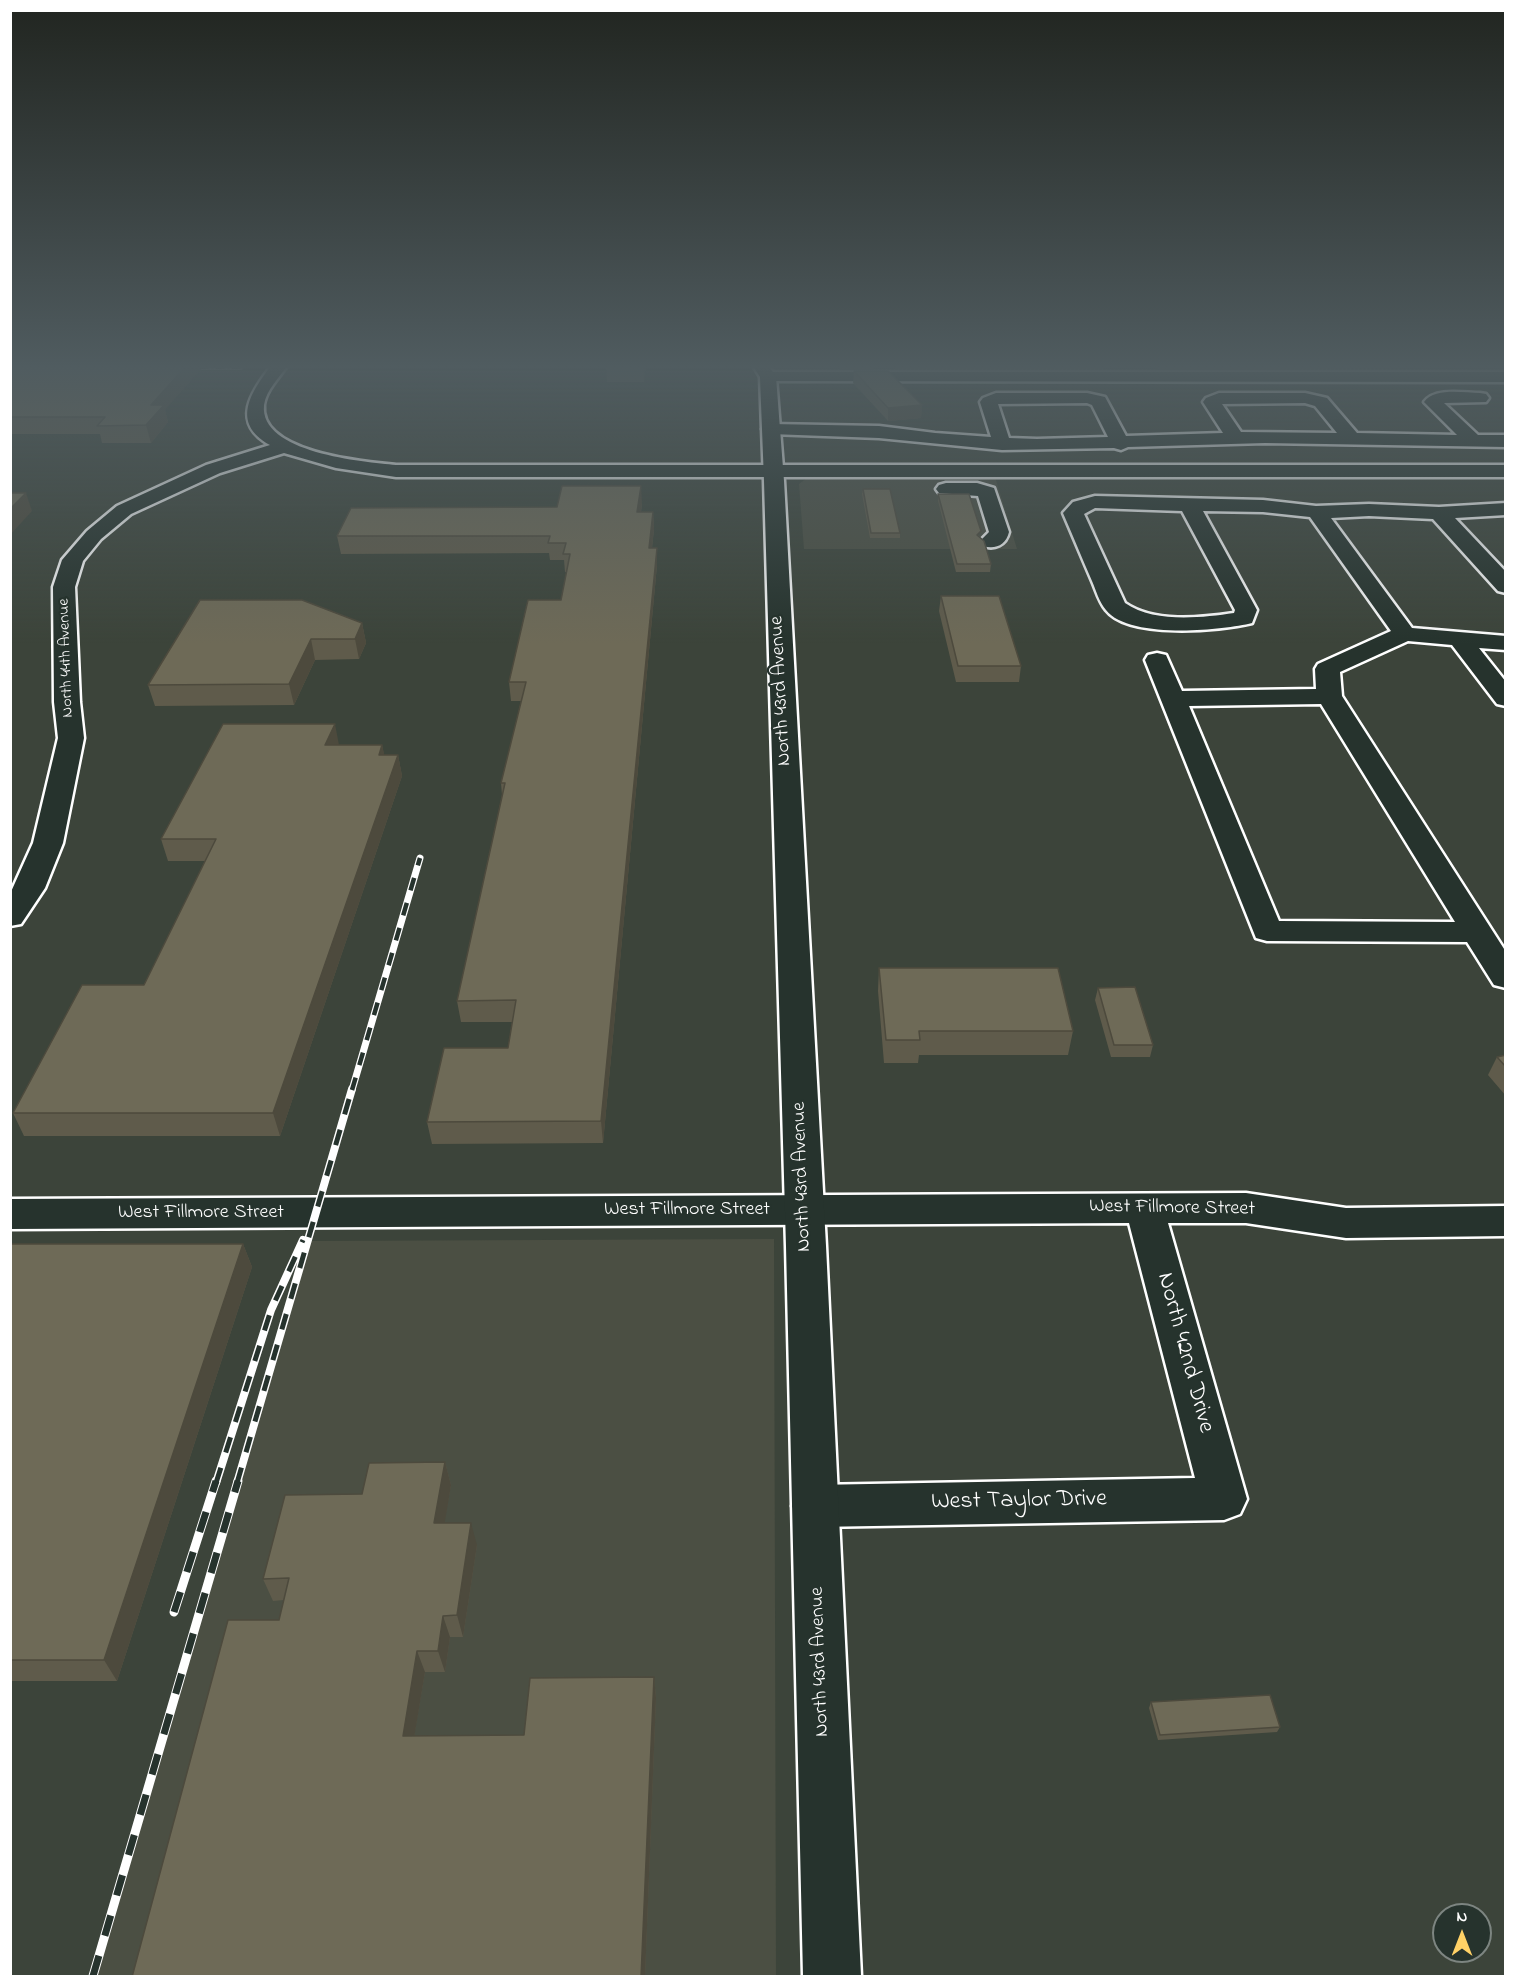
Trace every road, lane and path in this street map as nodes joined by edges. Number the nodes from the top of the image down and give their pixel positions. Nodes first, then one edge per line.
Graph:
1 (246, 459) edge
2 (321, 459) edge
3 (772, 459) edge
4 (1506, 471) edge
5 (773, 472) junction
6 (902, 489) dead end
7 (1354, 491) junction
8 (1189, 505) junction
9 (1506, 509) edge
10 (1316, 512) junction
11 (1439, 513) junction
12 (990, 542) dead end
13 (1506, 586) edge
14 (1405, 634) junction
15 (1461, 641) junction
16 (1506, 643) edge
17 (1157, 660) dead end
18 (1329, 696) junction
19 (1173, 699) junction
20 (1506, 699) edge
21 (10, 917) edge
22 (1475, 932) junction
23 (1506, 978) edge
24 (1144, 1208) junction
25 (805, 1211) junction
26 (10, 1214) edge
27 (1506, 1221) edge
28 (1224, 1499) joint
29 (815, 1506) junction
30 (832, 1977) edge

1 - 21 street, North 44th Avenue
2 - 5 street
3 - 5 street, North 43rd Avenue
4 - 7 street
5 - 7 street
5 - 25 street, North 43rd Avenue
6 - 12 street
7 - 10 street
7 - 11 street
8 - 8 street
8 - 10 street
9 - 11 street
10 - 14 street
11 - 13 street
14 - 15 street
14 - 18 street
15 - 16 street
15 - 20 street
17 - 19 street
18 - 19 street
18 - 22 street
19 - 22 street
22 - 23 street
24 - 25 street, West Fillmore Street
24 - 27 street, West Fillmore Street
24 - 28 street, North 42nd Drive
25 - 26 street, West Fillmore Street
25 - 29 street, North 43rd Avenue
28 - 29 street, West Taylor Drive
29 - 30 street, North 43rd Avenue

